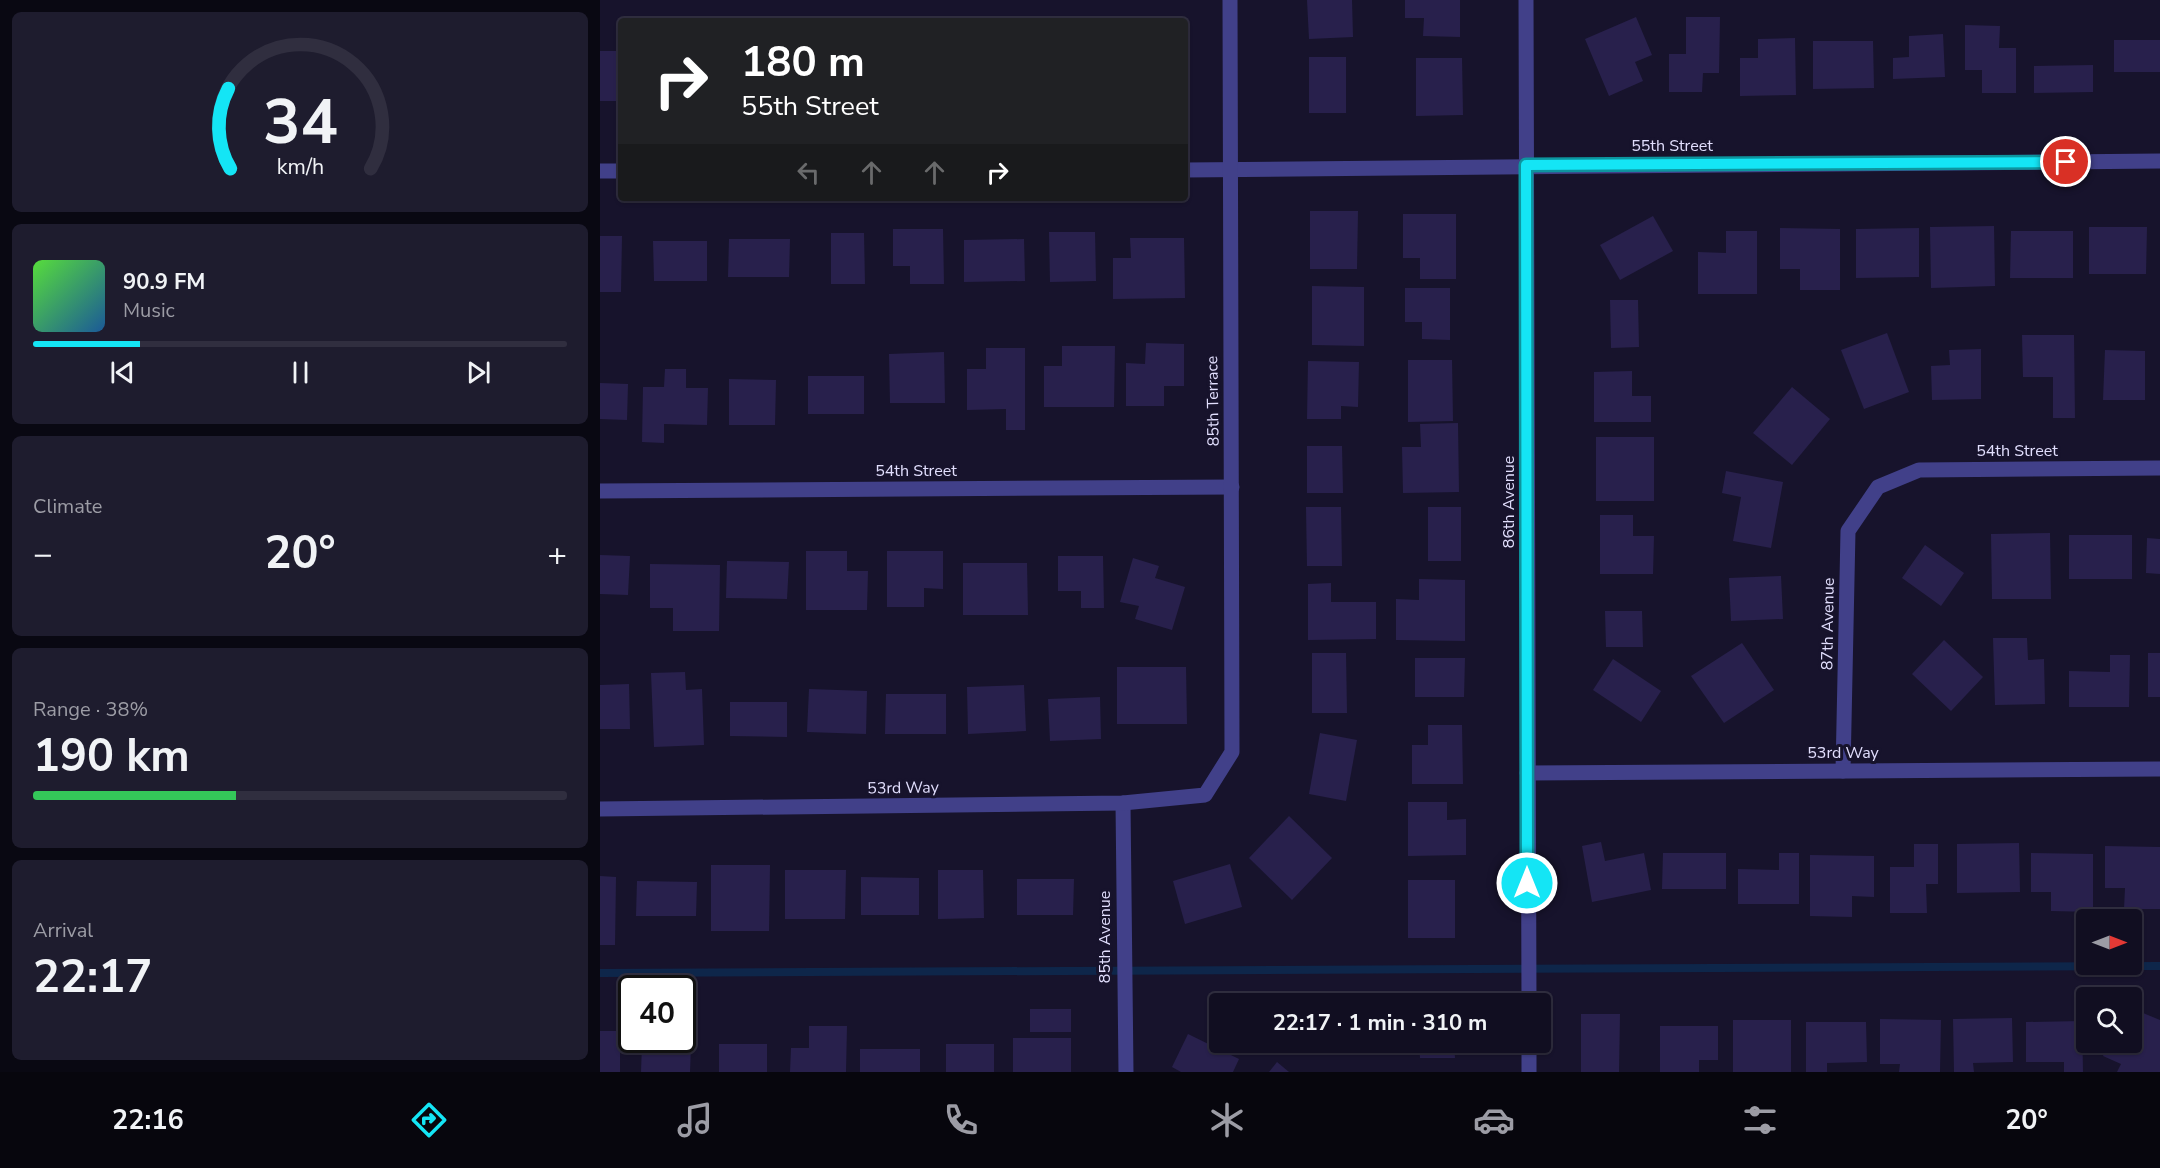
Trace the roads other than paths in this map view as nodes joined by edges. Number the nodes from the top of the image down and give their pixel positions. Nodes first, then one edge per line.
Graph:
1 (1230, 0) edge
2 (1526, 0) edge
3 (2160, 161) edge
4 (1526, 165) junction
5 (1188, 170) edge
6 (1228, 170) junction
7 (600, 171) edge
8 (618, 171) edge
9 (2160, 468) edge
10 (1232, 487) junction
11 (1878, 487) joint
12 (600, 491) edge
13 (2160, 769) edge
14 (1843, 771) junction
15 (1527, 773) junction
16 (1205, 795) joint
17 (1123, 803) junction
18 (600, 809) edge
19 (1529, 993) edge
20 (1529, 1053) edge
21 (1126, 1072) edge
22 (1529, 1072) edge

1 - 6 street, 85th Terrace
2 - 4 street, 86th Avenue
3 - 4 street, 55th Street
4 - 6 street, 55th Street
4 - 15 street, 86th Avenue
5 - 6 street, 55th Street
6 - 10 street, 85th Terrace
7 - 8 street
9 - 11 street, 54th Street
10 - 12 street, 54th Street
10 - 16 street, 85th Terrace
11 - 14 street, 87th Avenue
13 - 14 street, 53rd Way
14 - 15 street, 53rd Way
15 - 19 street, 86th Avenue
16 - 17 street, 53rd Way
17 - 18 street, 53rd Way
17 - 21 street, 85th Avenue
20 - 22 street

